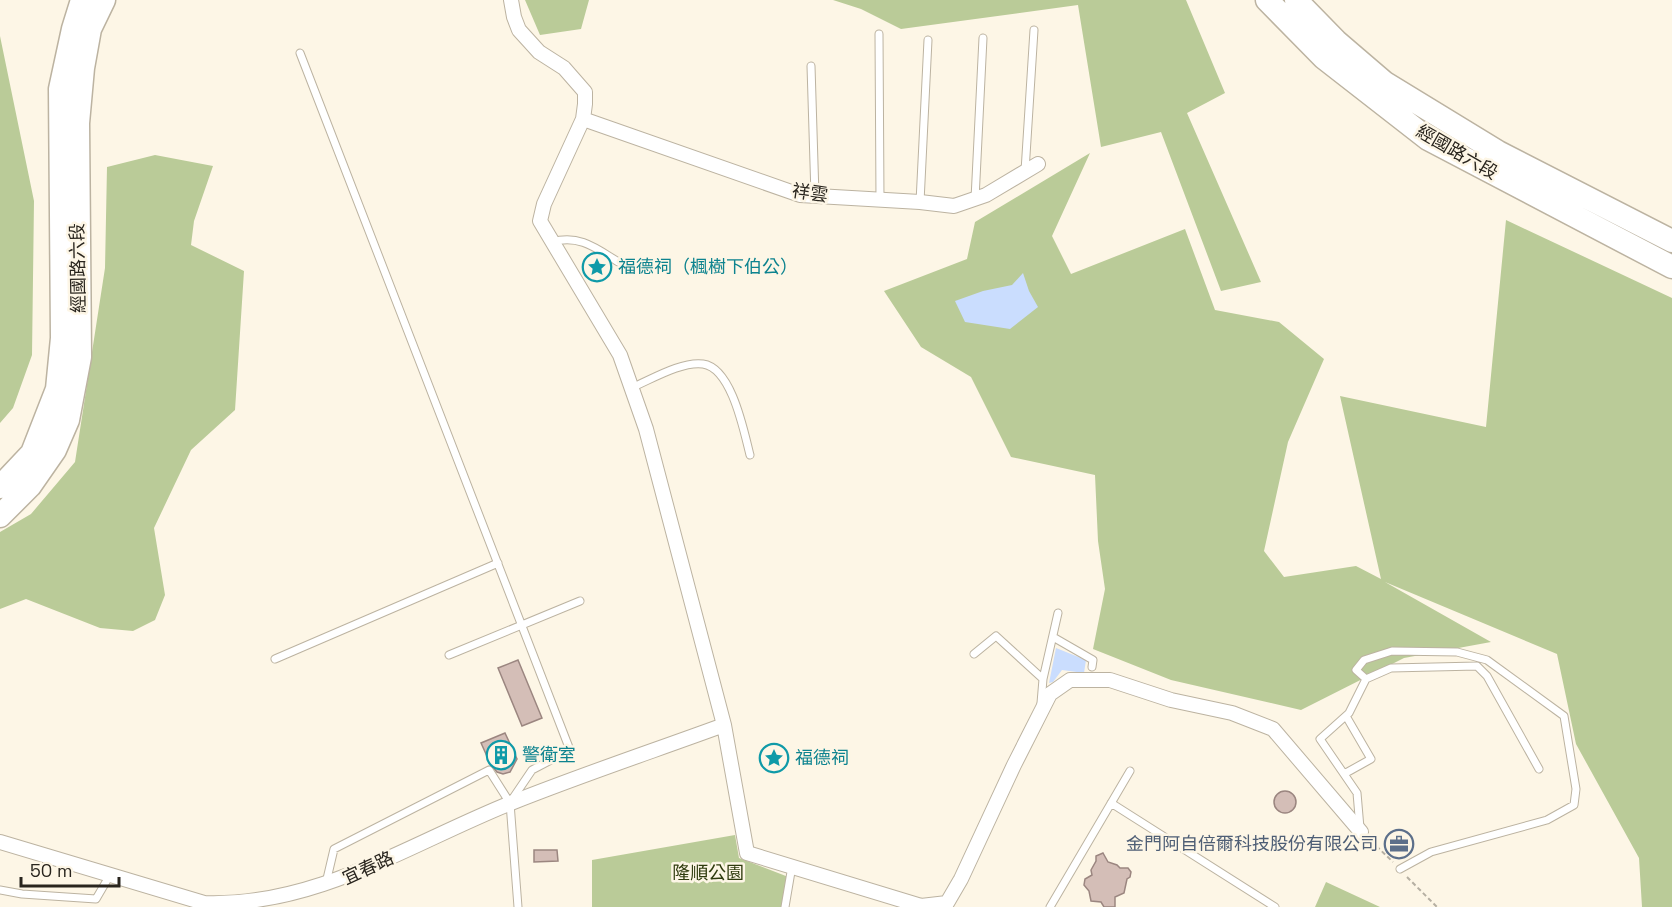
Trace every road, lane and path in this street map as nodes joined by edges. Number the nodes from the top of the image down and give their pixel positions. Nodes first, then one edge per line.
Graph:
1 (82, 0) edge
2 (104, 0) edge
3 (512, 0) edge
4 (1267, 0) edge
5 (1296, 0) edge
6 (1034, 30) dead end
7 (879, 34) dead end
8 (983, 38) dead end
9 (928, 40) dead end
10 (300, 53) dead end
11 (1342, 59) junction
12 (812, 66) dead end
13 (583, 120) junction
14 (1038, 164) dead end
15 (1025, 172) junction
16 (815, 196) junction
17 (975, 199) junction
18 (880, 200) junction
19 (920, 202) junction
20 (1672, 241) edge
21 (551, 242) junction
22 (620, 263) dead end
23 (1672, 267) edge
24 (633, 387) junction
25 (750, 455) dead end
26 (0, 487) edge
27 (0, 516) edge
28 (498, 563) junction
29 (580, 600) dead end
30 (1058, 613) dead end
31 (522, 625) junction
32 (1053, 637) junction
33 (974, 654) dead end
34 (449, 655) dead end
35 (275, 659) dead end
36 (1092, 667) dead end
37 (1043, 679) junction
38 (1366, 680) junction
39 (1040, 714) junction
40 (1346, 716) junction
41 (724, 725) junction
42 (1539, 769) dead end
43 (1130, 771) dead end
44 (1344, 774) junction
45 (510, 803) junction
46 (1111, 803) junction
47 (1361, 832) joint
48 (0, 842) edge
49 (792, 866) junction
50 (1400, 869) dead end
51 (110, 875) junction
52 (326, 886) junction
53 (0, 890) edge
54 (518, 907) edge
55 (785, 907) edge
56 (1050, 907) edge
57 (1275, 907) edge

1 - 26 main road, 經國路六段
2 - 27 main road, 經國路六段
3 - 13 street
4 - 11 main road, 經國路六段
5 - 11 main road, 經國路六段
6 - 15 lane
7 - 18 lane
8 - 17 lane
9 - 19 lane
10 - 28 lane
11 - 20 main road, 經國路六段
11 - 23 main road, 經國路六段
12 - 16 lane
13 - 16 street, 祥雲
13 - 21 street
14 - 15 street, 祥雲
15 - 17 street, 祥雲
16 - 18 street, 祥雲
17 - 19 street, 祥雲
18 - 19 street, 祥雲
21 - 22 lane
21 - 24 street
24 - 25 lane
24 - 41 street
28 - 31 lane
28 - 35 lane
29 - 31 lane
30 - 32 lane
31 - 34 lane
31 - 45 lane
32 - 36 lane
32 - 37 lane
33 - 37 lane
37 - 39 lane
38 - 40 lane
38 - 42 lane
38 - 50 lane
39 - 47 street
39 - 49 street
40 - 44 lane
40 - 44 lane
41 - 45 street, 宜春路
41 - 49 street
43 - 46 lane
44 - 47 lane
45 - 52 street, 宜春路
45 - 52 lane
45 - 54 lane
46 - 56 lane
46 - 57 lane
48 - 51 street, 宜春路
49 - 55 lane
51 - 52 street, 宜春路
51 - 53 lane

